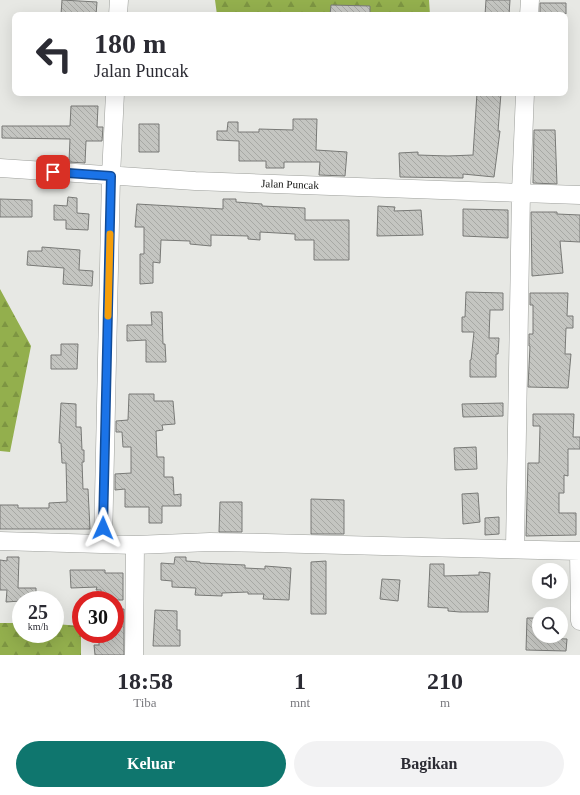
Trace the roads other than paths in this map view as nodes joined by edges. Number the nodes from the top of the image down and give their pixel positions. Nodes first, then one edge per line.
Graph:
1 (119, 0) edge
2 (530, 0) edge
3 (118, 12) edge
4 (529, 12) edge
5 (115, 96) edge
6 (524, 96) edge
7 (0, 168) edge
8 (111, 176) junction
9 (521, 192) junction
10 (580, 195) edge
11 (0, 541) edge
12 (103, 544) junction
13 (135, 545) junction
14 (515, 548) junction
15 (580, 551) edge
16 (580, 621) edge
17 (134, 655) edge

1 - 3 street
2 - 4 street
5 - 8 street
6 - 9 street
7 - 8 street, Jalan Puncak
8 - 9 street, Jalan Puncak
8 - 12 street
9 - 10 street, Jalan Puncak
9 - 14 street
11 - 12 street
12 - 13 street
13 - 14 street
13 - 17 street
14 - 15 street
15 - 16 street

